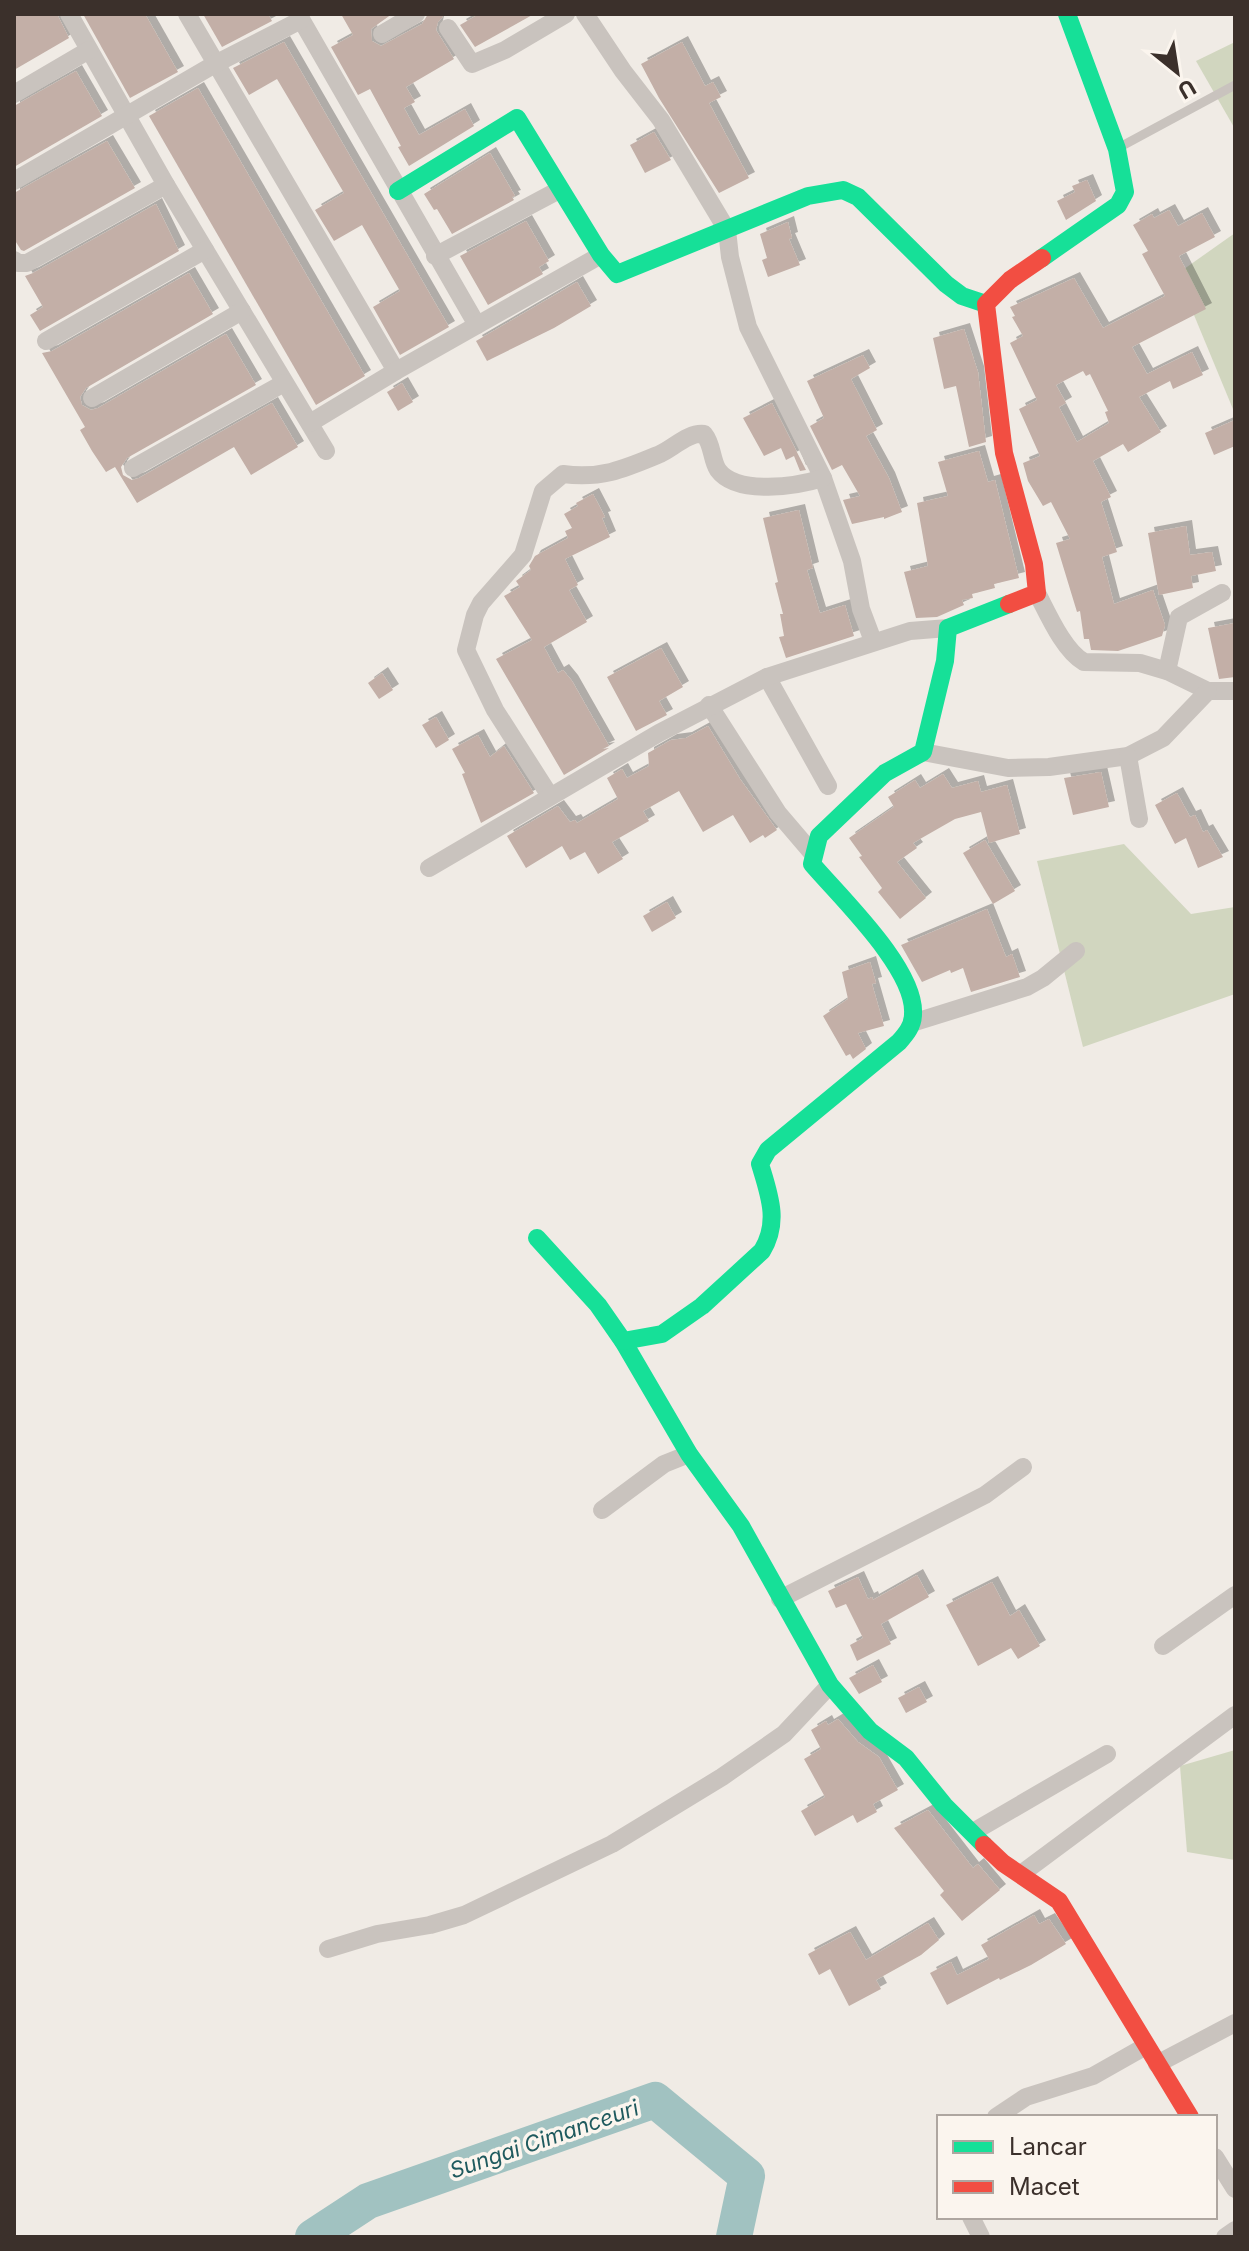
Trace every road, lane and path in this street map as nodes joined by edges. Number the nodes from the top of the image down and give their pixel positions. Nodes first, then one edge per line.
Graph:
1 (69, 14) edge
2 (187, 14) edge
3 (416, 14) edge
4 (566, 14) edge
5 (585, 14) edge
6 (1067, 14) edge
7 (300, 17) edge
8 (448, 28) dead end
9 (382, 34) dead end
10 (89, 50) junction
11 (215, 64) junction
12 (1235, 85) edge
13 (14, 94) edge
14 (127, 115) junction
15 (1117, 149) junction
16 (14, 181) edge
17 (166, 185) junction
18 (559, 190) junction
19 (398, 191) junction
20 (727, 230) junction
21 (205, 250) junction
22 (601, 255) junction
23 (435, 256) junction
24 (14, 260) edge
25 (986, 304) junction
26 (242, 311) junction
27 (477, 325) junction
28 (46, 341) dead end
29 (396, 371) junction
30 (284, 383) junction
31 (92, 398) dead end
32 (310, 423) junction
33 (326, 451) dead end
34 (133, 468) dead end
35 (823, 478) junction
36 (1037, 593) junction
37 (1222, 593) dead end
38 (948, 628) junction
39 (873, 641) junction
40 (1167, 671) junction
41 (767, 677) junction
42 (1208, 691) junction
43 (1235, 691) edge
44 (709, 705) junction
45 (923, 752) junction
46 (1128, 756) junction
47 (828, 786) dead end
48 (550, 796) junction
49 (1139, 819) dead end
50 (813, 854) junction
51 (429, 868) dead end
52 (1076, 951) dead end
53 (912, 1023) junction
54 (537, 1238) dead end
55 (623, 1341) junction
56 (689, 1454) junction
57 (1023, 1467) dead end
58 (602, 1510) dead end
59 (1235, 1595) edge
60 (780, 1599) junction
61 (1163, 1646) dead end
62 (830, 1685) junction
63 (1235, 1715) edge
64 (1107, 1754) dead end
65 (973, 1832) junction
66 (1021, 1874) junction
67 (328, 1949) dead end
68 (1235, 2023) edge
69 (1146, 2046) junction
70 (1157, 2064) junction
71 (999, 2115) edge
72 (1189, 2115) edge
73 (1217, 2160) edge
74 (1235, 2189) edge
75 (972, 2219) edge
76 (1235, 2230) edge
77 (981, 2237) edge
78 (1225, 2237) edge

1 - 10 street
2 - 11 street
3 - 9 street
4 - 8 street
5 - 20 street
6 - 15 street
7 - 11 street
7 - 19 street
10 - 13 street
10 - 14 street
11 - 14 street
11 - 29 street
12 - 15 lane
14 - 16 street
14 - 17 street
15 - 25 street
17 - 21 street
17 - 24 street
18 - 19 street
18 - 22 street
18 - 23 street
19 - 23 street
20 - 22 street
20 - 25 street
20 - 35 street
21 - 26 street
21 - 28 street
22 - 27 street
23 - 27 street
25 - 36 street
26 - 30 street
26 - 31 street
27 - 29 street
29 - 32 street
30 - 32 street
30 - 34 street
32 - 33 street
35 - 39 street
35 - 48 street
36 - 38 street
36 - 40 street
37 - 40 street
38 - 39 street
38 - 45 street
39 - 41 street
40 - 42 street
41 - 44 street
41 - 47 street
42 - 43 street
42 - 46 street
44 - 48 street
44 - 50 street
45 - 46 street
45 - 50 street
46 - 49 street
48 - 51 street
50 - 53 street
52 - 53 street
53 - 55 street
54 - 55 street
55 - 56 street
56 - 58 street
56 - 60 street
57 - 60 street
59 - 61 street
60 - 62 street
62 - 65 street
62 - 67 street
63 - 66 street
64 - 65 street
65 - 66 street
66 - 69 street
68 - 70 street
69 - 70 street
69 - 71 street
70 - 72 street
73 - 74 street
75 - 77 street
76 - 78 street

